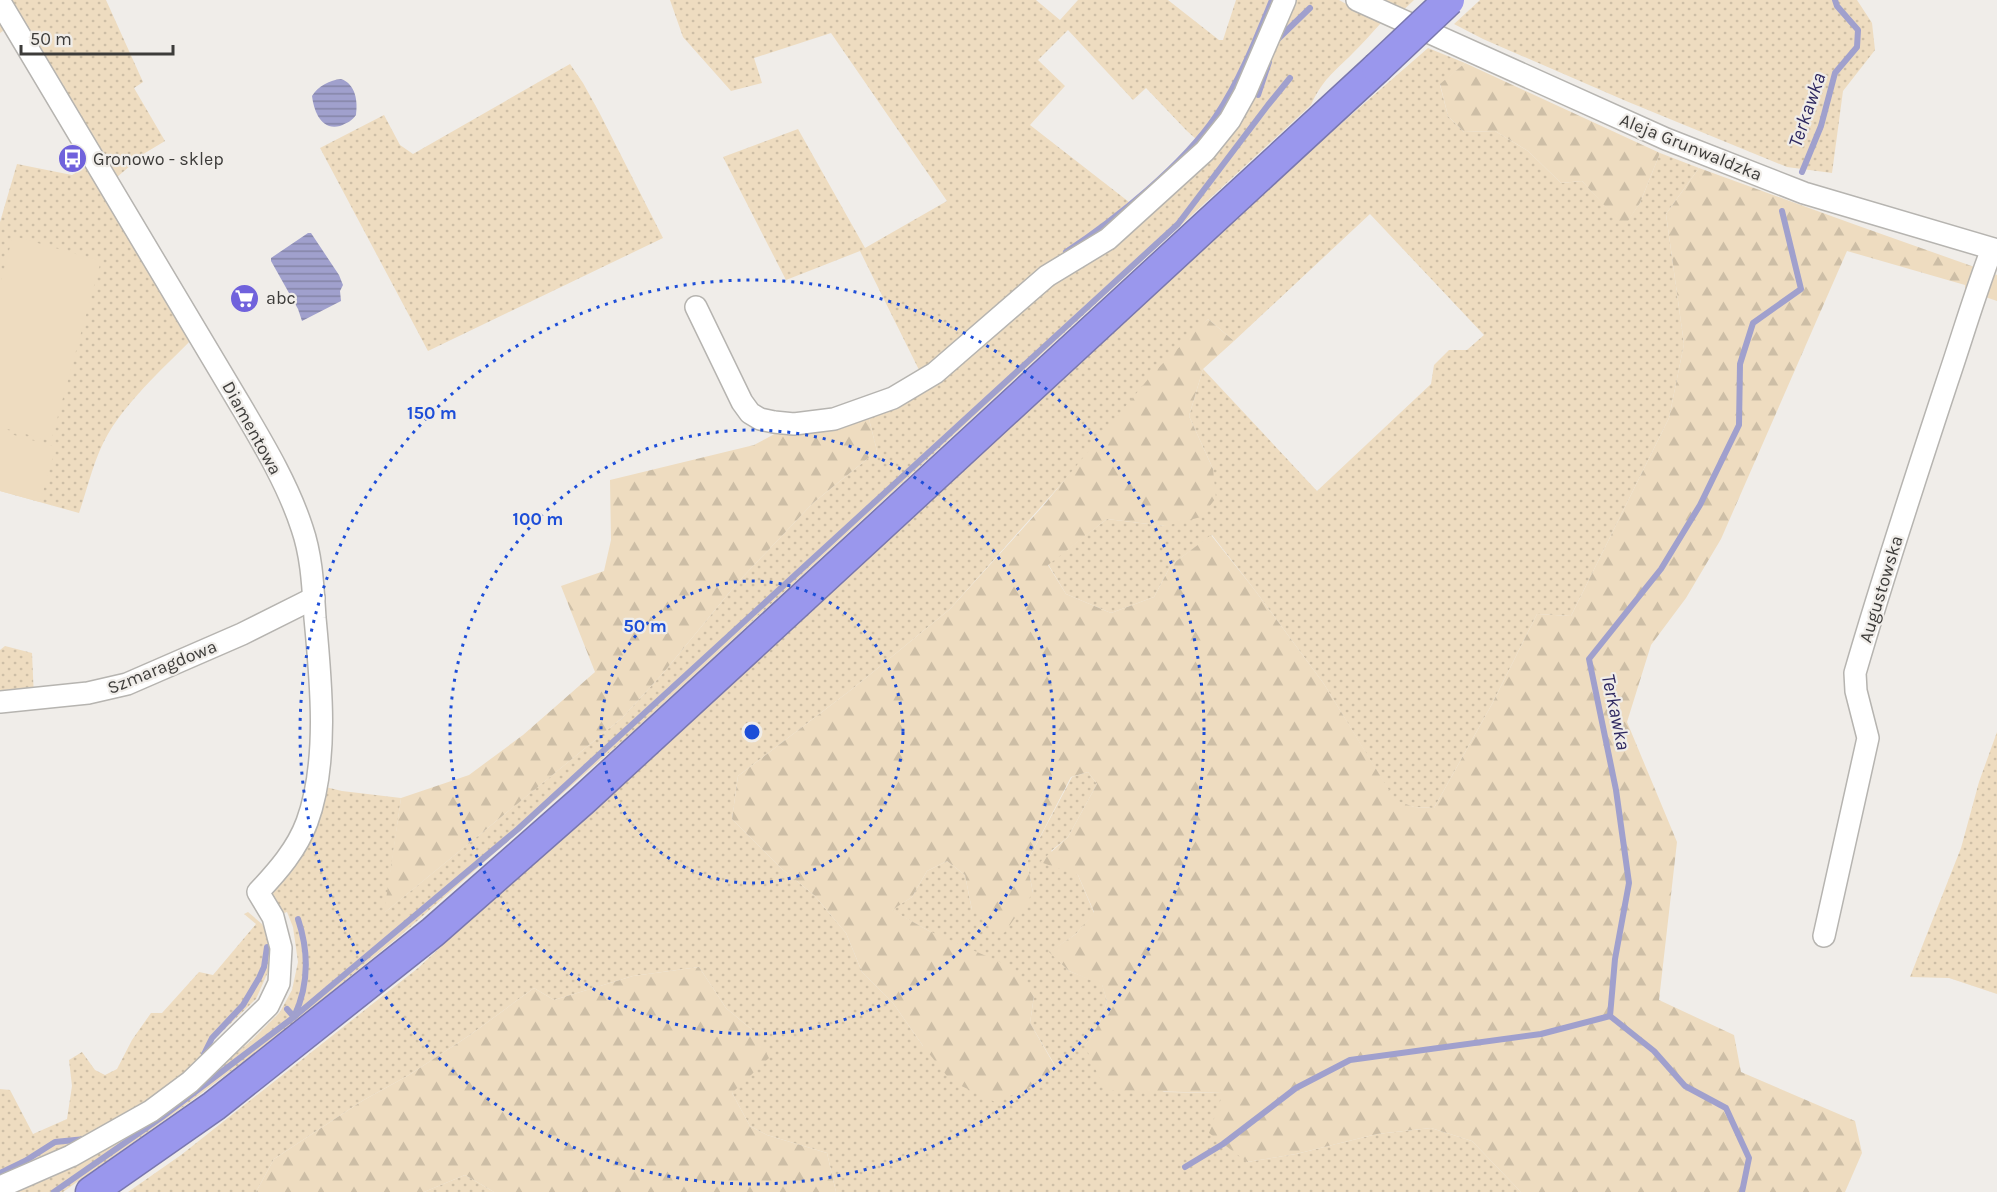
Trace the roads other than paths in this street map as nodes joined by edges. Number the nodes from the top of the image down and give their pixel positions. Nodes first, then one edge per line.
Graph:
1 (1284, 0) edge
2 (1357, 0) edge
3 (1449, 0) edge
4 (0, 2) edge
5 (1994, 249) edge
6 (696, 307) dead end
7 (314, 598) junction
8 (0, 702) edge
9 (1824, 936) dead end
10 (0, 1187) edge
11 (91, 1192) edge

1 - 6 street
2 - 5 street, Aleja Grunwaldzka
3 - 11 highway, bridge
4 - 7 street, Diamentowa
5 - 9 street, Augustowska
7 - 8 street, Szmaragdowa
7 - 10 street, Diamentowa

